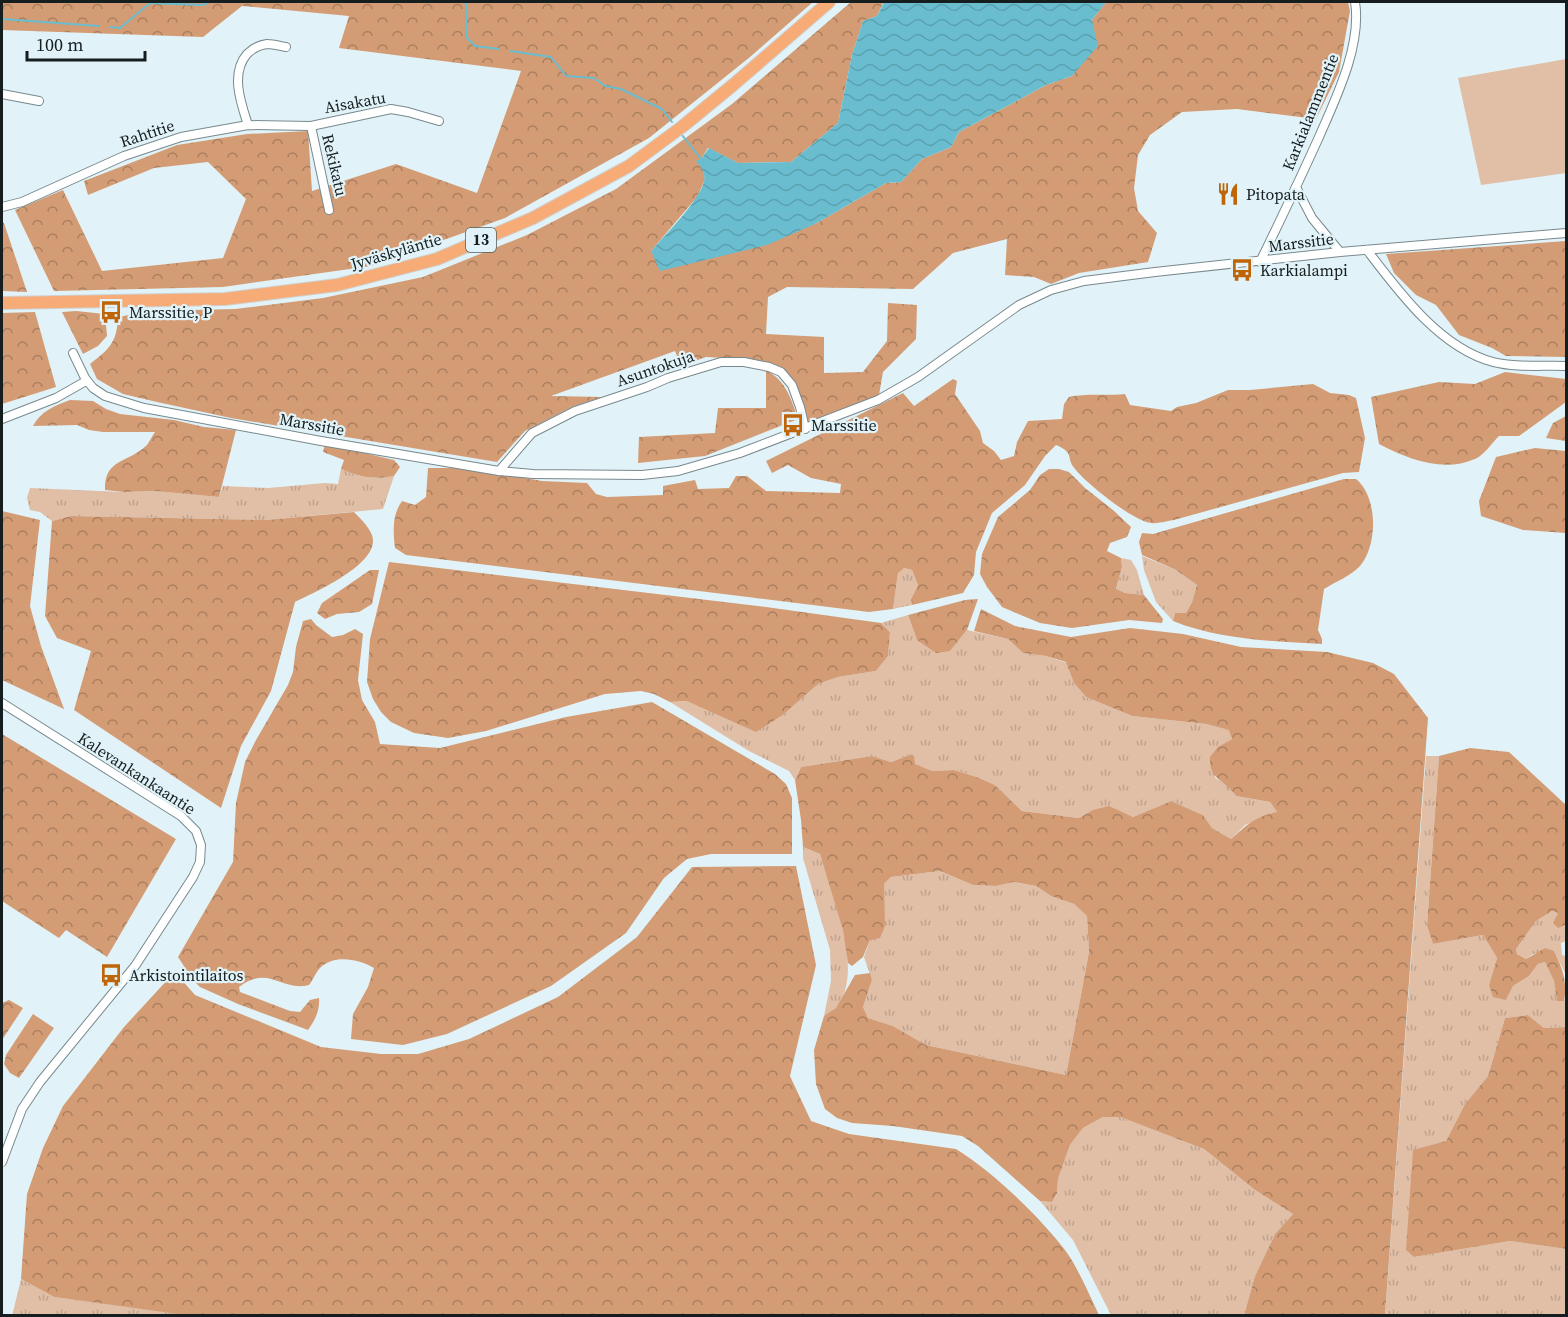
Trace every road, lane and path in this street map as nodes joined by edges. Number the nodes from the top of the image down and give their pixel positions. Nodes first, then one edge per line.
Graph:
1 (830, 2) edge
2 (1355, 2) edge
3 (286, 46) dead end
4 (2, 94) edge
5 (39, 101) dead end
6 (439, 121) dead end
7 (248, 125) junction
8 (311, 126) junction
9 (1296, 187) junction
10 (2, 207) edge
11 (330, 210) dead end
12 (1566, 233) edge
13 (1367, 250) junction
14 (1340, 252) junction
15 (1260, 262) junction
16 (2, 303) edge
17 (73, 353) dead end
18 (1566, 366) edge
19 (86, 381) junction
20 (2, 419) edge
21 (805, 429) junction
22 (499, 471) junction
23 (2, 704) edge
24 (2, 1162) edge

1 - 16 highway, Jyväskyläntie / 13
2 - 9 street, Karkialammentie
3 - 7 street
4 - 5 street
6 - 8 street, Aisakatu
7 - 8 street, Rahtitie
7 - 10 street, Rahtitie
8 - 11 street, Rekikatu
9 - 14 street
9 - 15 street, Karkialammentie
12 - 13 street, Marssitie
13 - 14 street, Marssitie
13 - 18 street
14 - 15 street, Marssitie
15 - 21 street, Marssitie
17 - 19 street
19 - 20 street
19 - 22 street, Marssitie
21 - 22 street, Marssitie
21 - 22 street, Asuntokuja
23 - 24 street, Kalevankankaantie

